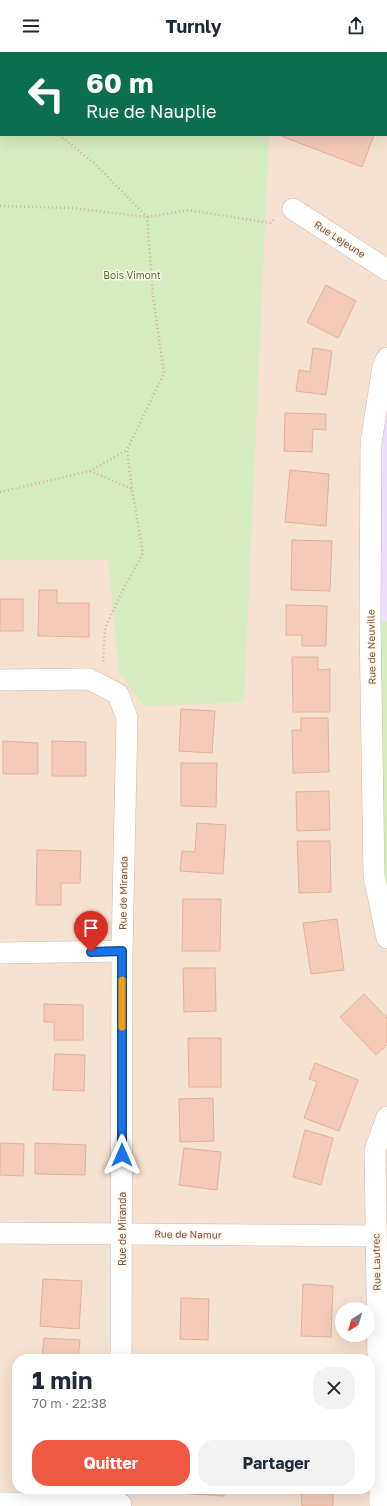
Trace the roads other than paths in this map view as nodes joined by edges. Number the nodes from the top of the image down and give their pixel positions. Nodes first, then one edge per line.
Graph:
1 (293, 209) road end
2 (387, 270) edge
3 (387, 358) edge
4 (0, 680) edge
5 (387, 938) edge
6 (122, 951) junction
7 (0, 953) edge
8 (387, 1117) edge
9 (0, 1233) edge
10 (122, 1234) junction
11 (376, 1236) junction
12 (121, 1354) edge
13 (121, 1500) edge
14 (0, 1503) edge
15 (380, 1506) edge

1 - 2 street, Rue Lejeune
3 - 5 street, Rue de Neuville
4 - 6 street, Rue de Miranda
6 - 7 street
6 - 10 street, Rue de Miranda
8 - 11 street, Rue Lautrec
9 - 10 street, Rue de Namur
10 - 11 street, Rue de Namur
10 - 12 street, Rue de Miranda
11 - 15 street, Rue Lautrec
13 - 14 street

